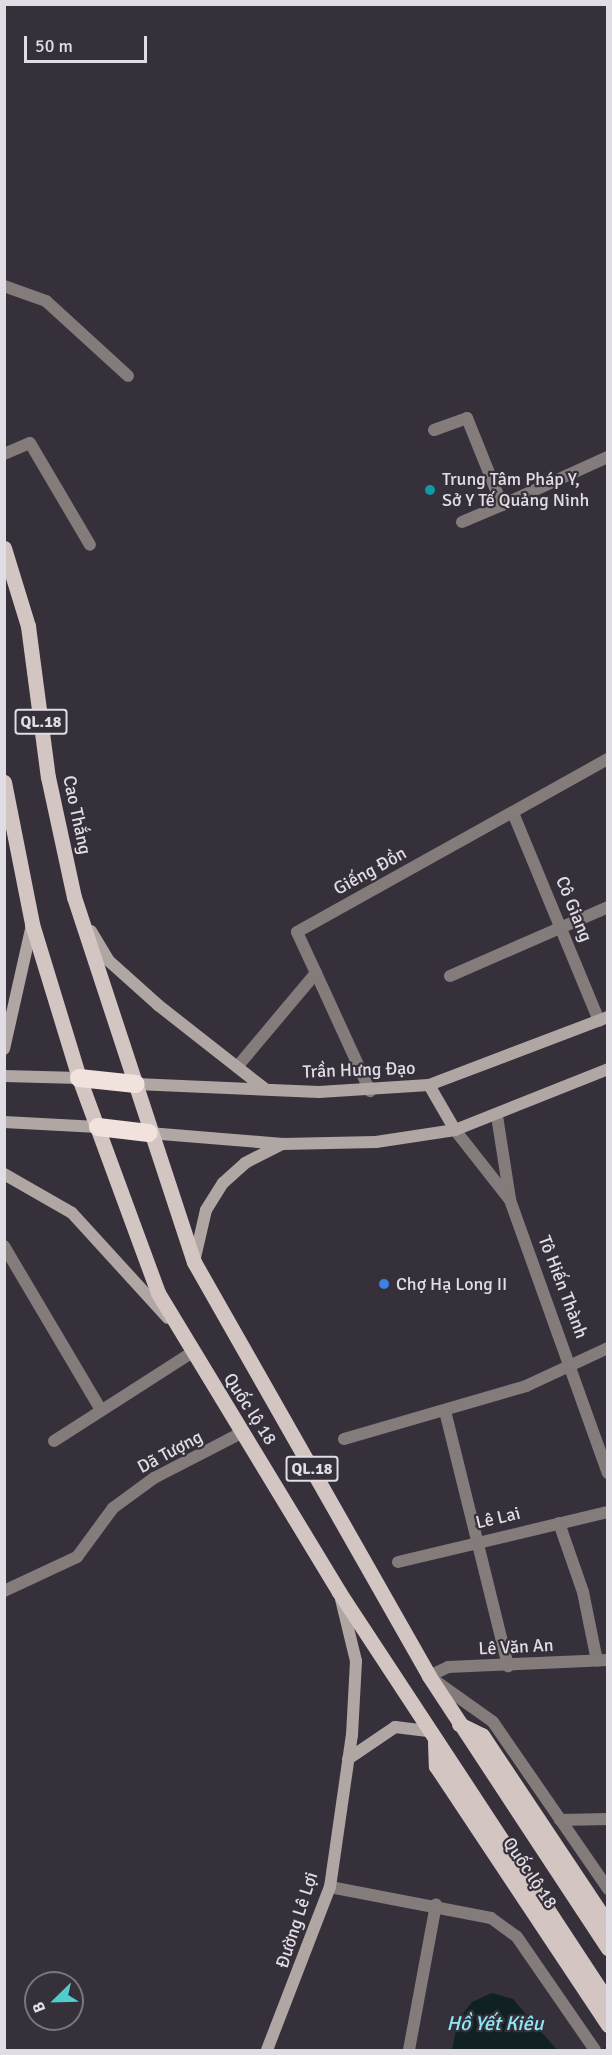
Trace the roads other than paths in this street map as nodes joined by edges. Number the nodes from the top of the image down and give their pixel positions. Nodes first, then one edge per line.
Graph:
1 (4, 286) edge
2 (128, 376) dead end
3 (434, 430) dead end
4 (4, 454) edge
5 (608, 457) edge
6 (502, 505) junction
7 (462, 522) dead end
8 (90, 545) dead end
9 (4, 548) edge
10 (608, 759) edge
11 (5, 783) edge
12 (513, 813) junction
13 (74, 897) junction
14 (608, 907) edge
15 (32, 924) junction
16 (562, 927) junction
17 (316, 973) junction
18 (450, 976) dead end
19 (603, 1019) edge
20 (4, 1049) edge
21 (237, 1066) junction
22 (608, 1069) edge
23 (4, 1076) edge
24 (79, 1078) junction
25 (136, 1084) junction
26 (429, 1085) junction
27 (264, 1088) junction
28 (370, 1090) junction
29 (497, 1116) junction
30 (4, 1122) edge
31 (98, 1128) junction
32 (455, 1130) junction
33 (149, 1133) junction
34 (283, 1144) junction
35 (4, 1174) edge
36 (510, 1200) junction
37 (4, 1246) edge
38 (194, 1262) junction
39 (176, 1326) junction
40 (608, 1348) edge
41 (191, 1353) junction
42 (572, 1361) junction
43 (101, 1410) junction
44 (446, 1411) junction
45 (243, 1432) junction
46 (344, 1439) dead end
47 (54, 1441) dead end
48 (608, 1473) edge
49 (608, 1512) edge
50 (559, 1523) junction
51 (480, 1541) junction
52 (398, 1562) dead end
53 (4, 1591) edge
54 (339, 1592) junction
55 (602, 1660) edge
56 (508, 1666) junction
57 (429, 1676) junction
58 (432, 1735) junction
59 (476, 1739) junction
60 (348, 1759) junction
61 (441, 1762) junction
62 (608, 1819) edge
63 (560, 1820) junction
64 (330, 1887) junction
65 (608, 1889) edge
66 (436, 1904) junction
67 (608, 1924) edge
68 (608, 1949) edge
69 (608, 2001) edge
70 (608, 2025) edge
71 (267, 2050) edge
72 (409, 2050) edge
73 (595, 2050) edge

1 - 2 street
3 - 6 street
4 - 8 street
5 - 6 street
6 - 7 street
9 - 13 main road, Cao Thắng / QL.18
10 - 12 street, Giếng Đồn
11 - 15 main road, QL.18
12 - 16 street, Cô Giang
12 - 17 street, Giếng Đồn
13 - 21 main road
13 - 25 main road, Cao Thắng / QL.18
14 - 16 street
15 - 20 main road
15 - 24 main road, QL.18
16 - 18 street
16 - 19 street, Cô Giang
17 - 21 street
17 - 28 street
19 - 26 main road, Trần Hưng Đạo
21 - 27 main road
22 - 29 main road
23 - 24 main road
24 - 25 highway
24 - 31 main road, Quốc lộ 18 / QL.18
25 - 27 main road, Trần Hưng Đạo
25 - 33 main road, Quốc lộ 18 / QL.18
26 - 28 main road, Trần Hưng Đạo
26 - 32 main road
27 - 28 main road, Trần Hưng Đạo
29 - 32 main road
29 - 36 street
30 - 31 main road
31 - 33 highway
31 - 39 main road, Quốc lộ 18 / QL.18
32 - 34 main road
32 - 36 street, Tô Hiến Thành
33 - 34 main road
33 - 38 main road, Quốc lộ 18 / QL.18
34 - 38 main road
35 - 39 main road
36 - 42 street, Tô Hiến Thành
37 - 43 street
38 - 57 main road, Quốc lộ 18 / QL.18
39 - 41 main road, Quốc lộ 18 / QL.18
40 - 42 street
41 - 43 street
41 - 45 main road, Quốc lộ 18 / QL.18
42 - 44 street
42 - 48 street, Tô Hiến Thành
43 - 47 street
44 - 46 street
44 - 51 street
45 - 53 street, Dã Tượng
45 - 54 main road, Quốc lộ 18 / QL.18
49 - 50 street, Lê Lai
50 - 51 street, Lê Lai
50 - 55 street
51 - 52 street, Lê Lai
51 - 56 street
54 - 58 main road, Quốc lộ 18 / QL.18
54 - 60 main road, Đường Lê Lợi
55 - 56 street, Lê Văn An
56 - 57 street, Lê Văn An
57 - 59 main road, Quốc lộ 18 / QL.18
57 - 63 street
58 - 60 main road
58 - 61 main road, Quốc lộ 18 / QL.18
59 - 67 main road, Quốc lộ 18 / QL.18
59 - 68 main road, Quốc lộ 18 / QL.18
60 - 64 main road, Đường Lê Lợi
61 - 69 main road, Quốc lộ 18 / QL.18
61 - 70 main road, Quốc lộ 18 / QL.18
62 - 63 street
63 - 65 street
64 - 66 street
64 - 71 main road, Đường Lê Lợi
66 - 72 street
66 - 73 street

